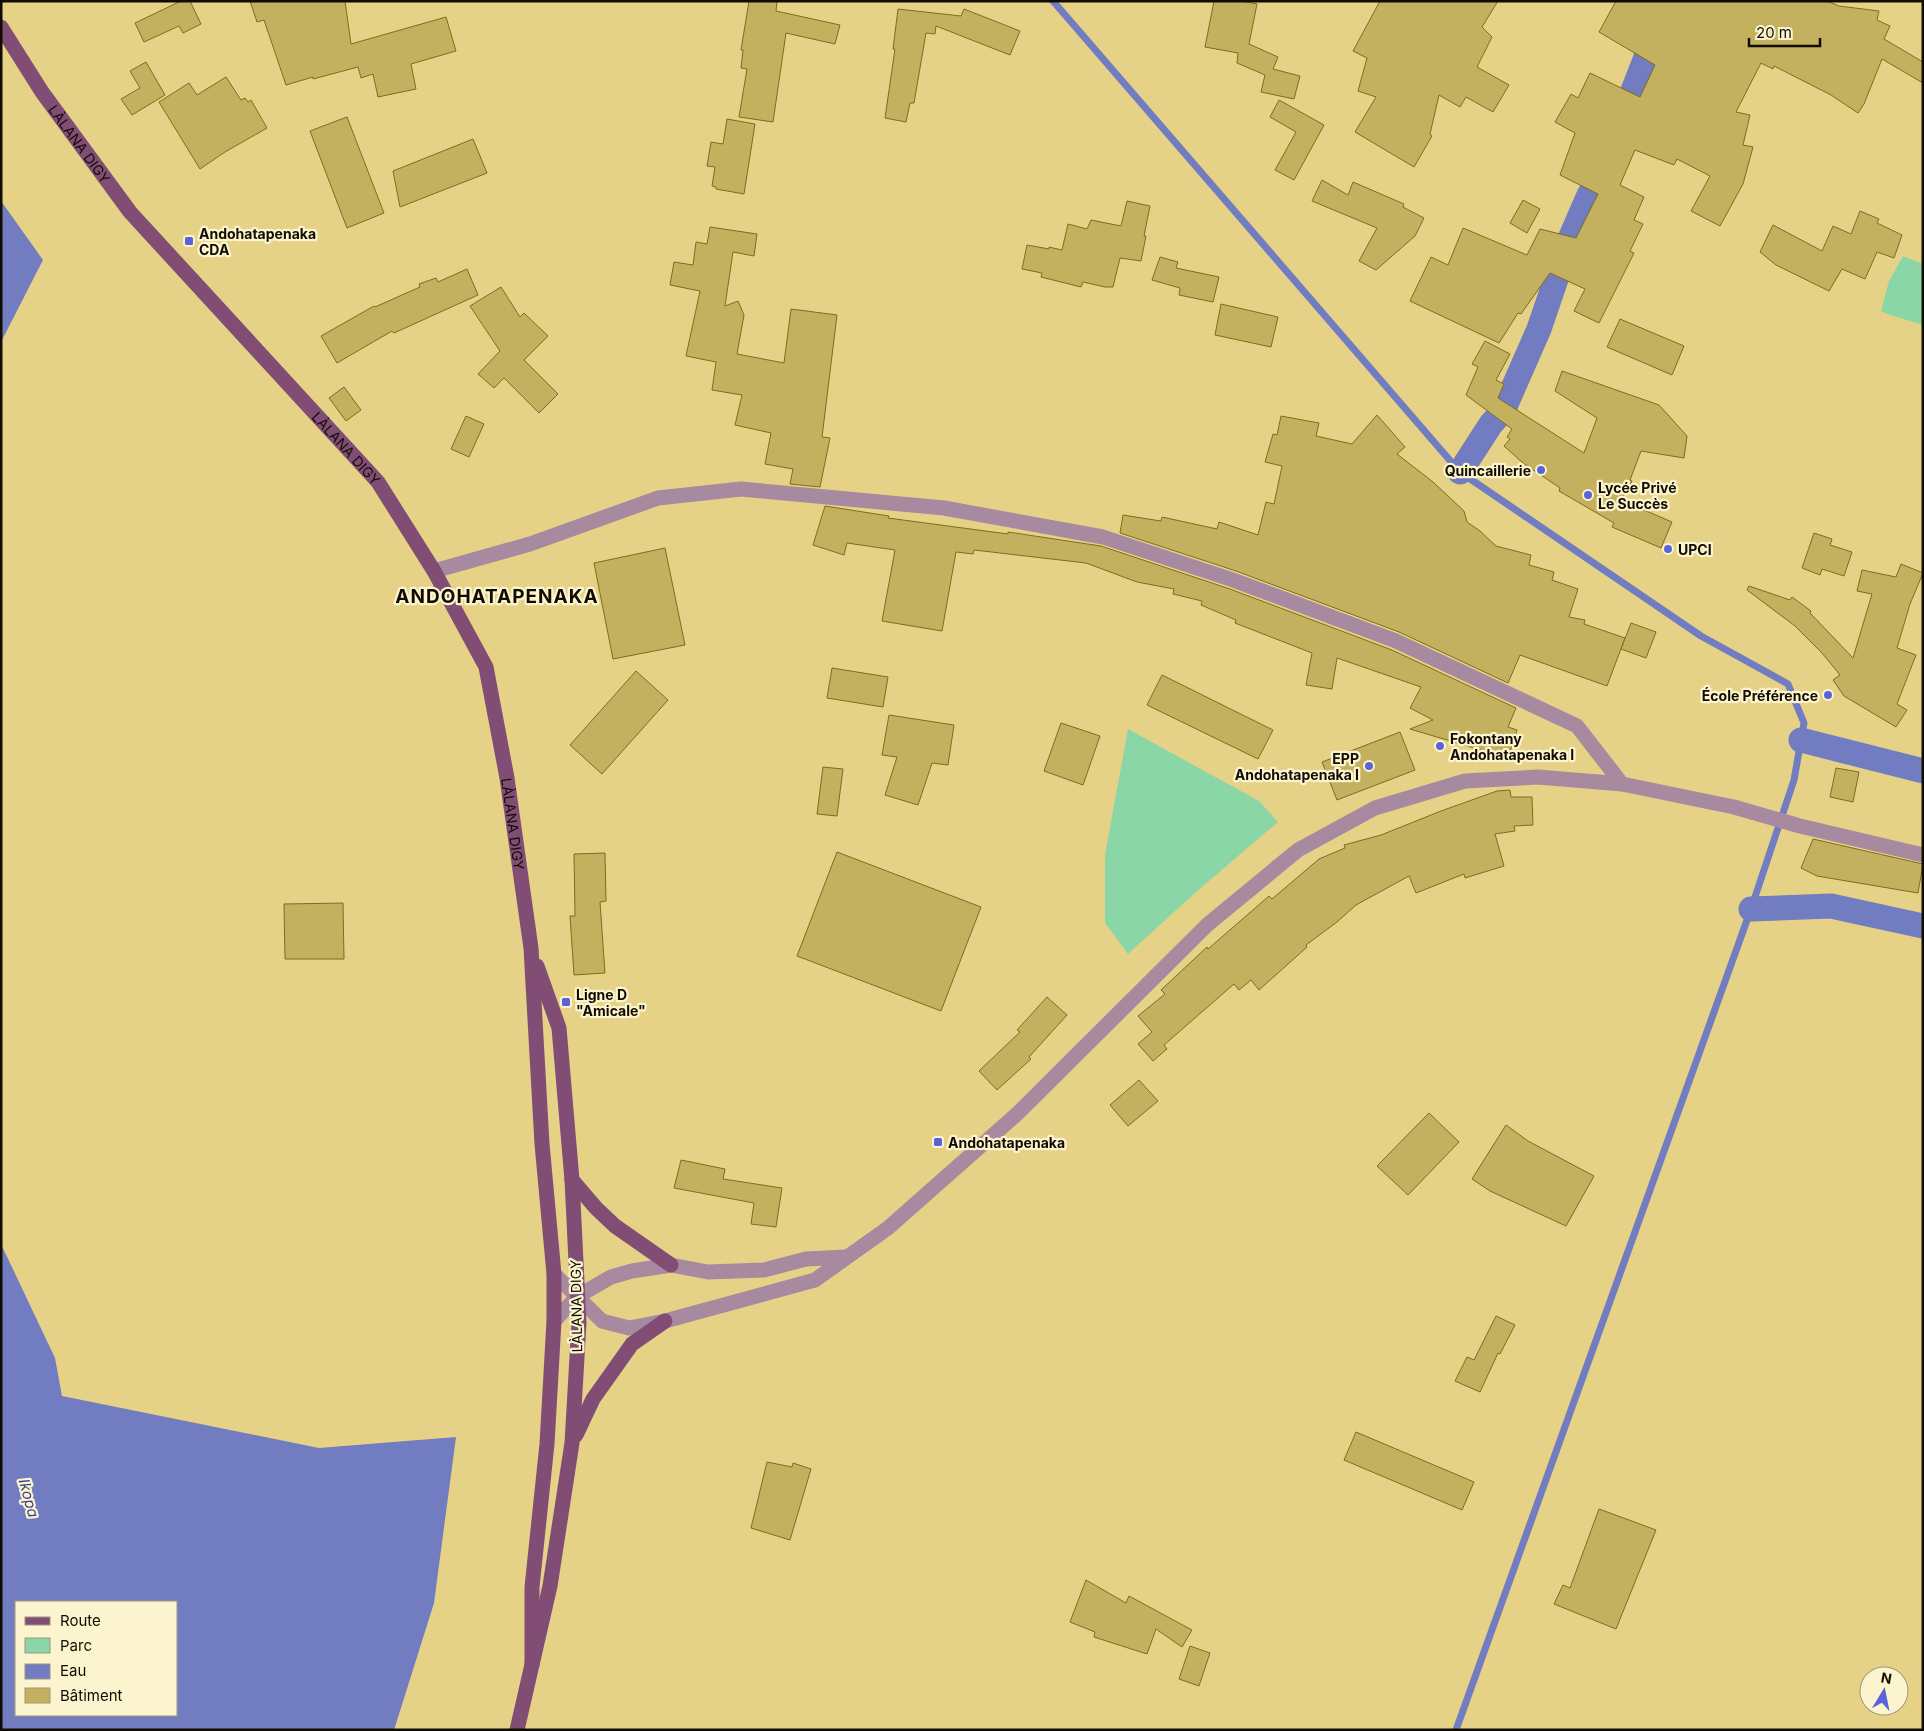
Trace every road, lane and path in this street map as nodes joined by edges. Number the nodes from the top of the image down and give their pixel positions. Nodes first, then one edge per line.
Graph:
1 (1, 27) edge
2 (434, 571) junction
3 (1622, 784) junction
4 (1923, 855) edge
5 (531, 948) junction
6 (572, 1180) junction
7 (846, 1257) junction
8 (671, 1266) junction
9 (554, 1274) junction
10 (578, 1296) junction
11 (554, 1321) junction
12 (665, 1321) junction
13 (572, 1443) junction
14 (532, 1665) junction
15 (517, 1730) edge

1 - 2 main road, LÀLANA DIGY
2 - 3 street
2 - 5 main road, LÀLANA DIGY
3 - 4 street
3 - 7 street
5 - 6 main road, LÀLANA DIGY
5 - 9 main road, LÀLANA DIGY
6 - 8 main road
6 - 10 main road, LÀLANA DIGY
7 - 8 street
7 - 12 street
8 - 10 street
9 - 10 street
9 - 11 main road, LÀLANA DIGY
10 - 11 street
10 - 12 street
10 - 13 main road, LÀLANA DIGY
11 - 14 main road, LÀLANA DIGY
12 - 13 main road
13 - 14 main road, LÀLANA DIGY
14 - 15 main road, LÀLANA DIGY

